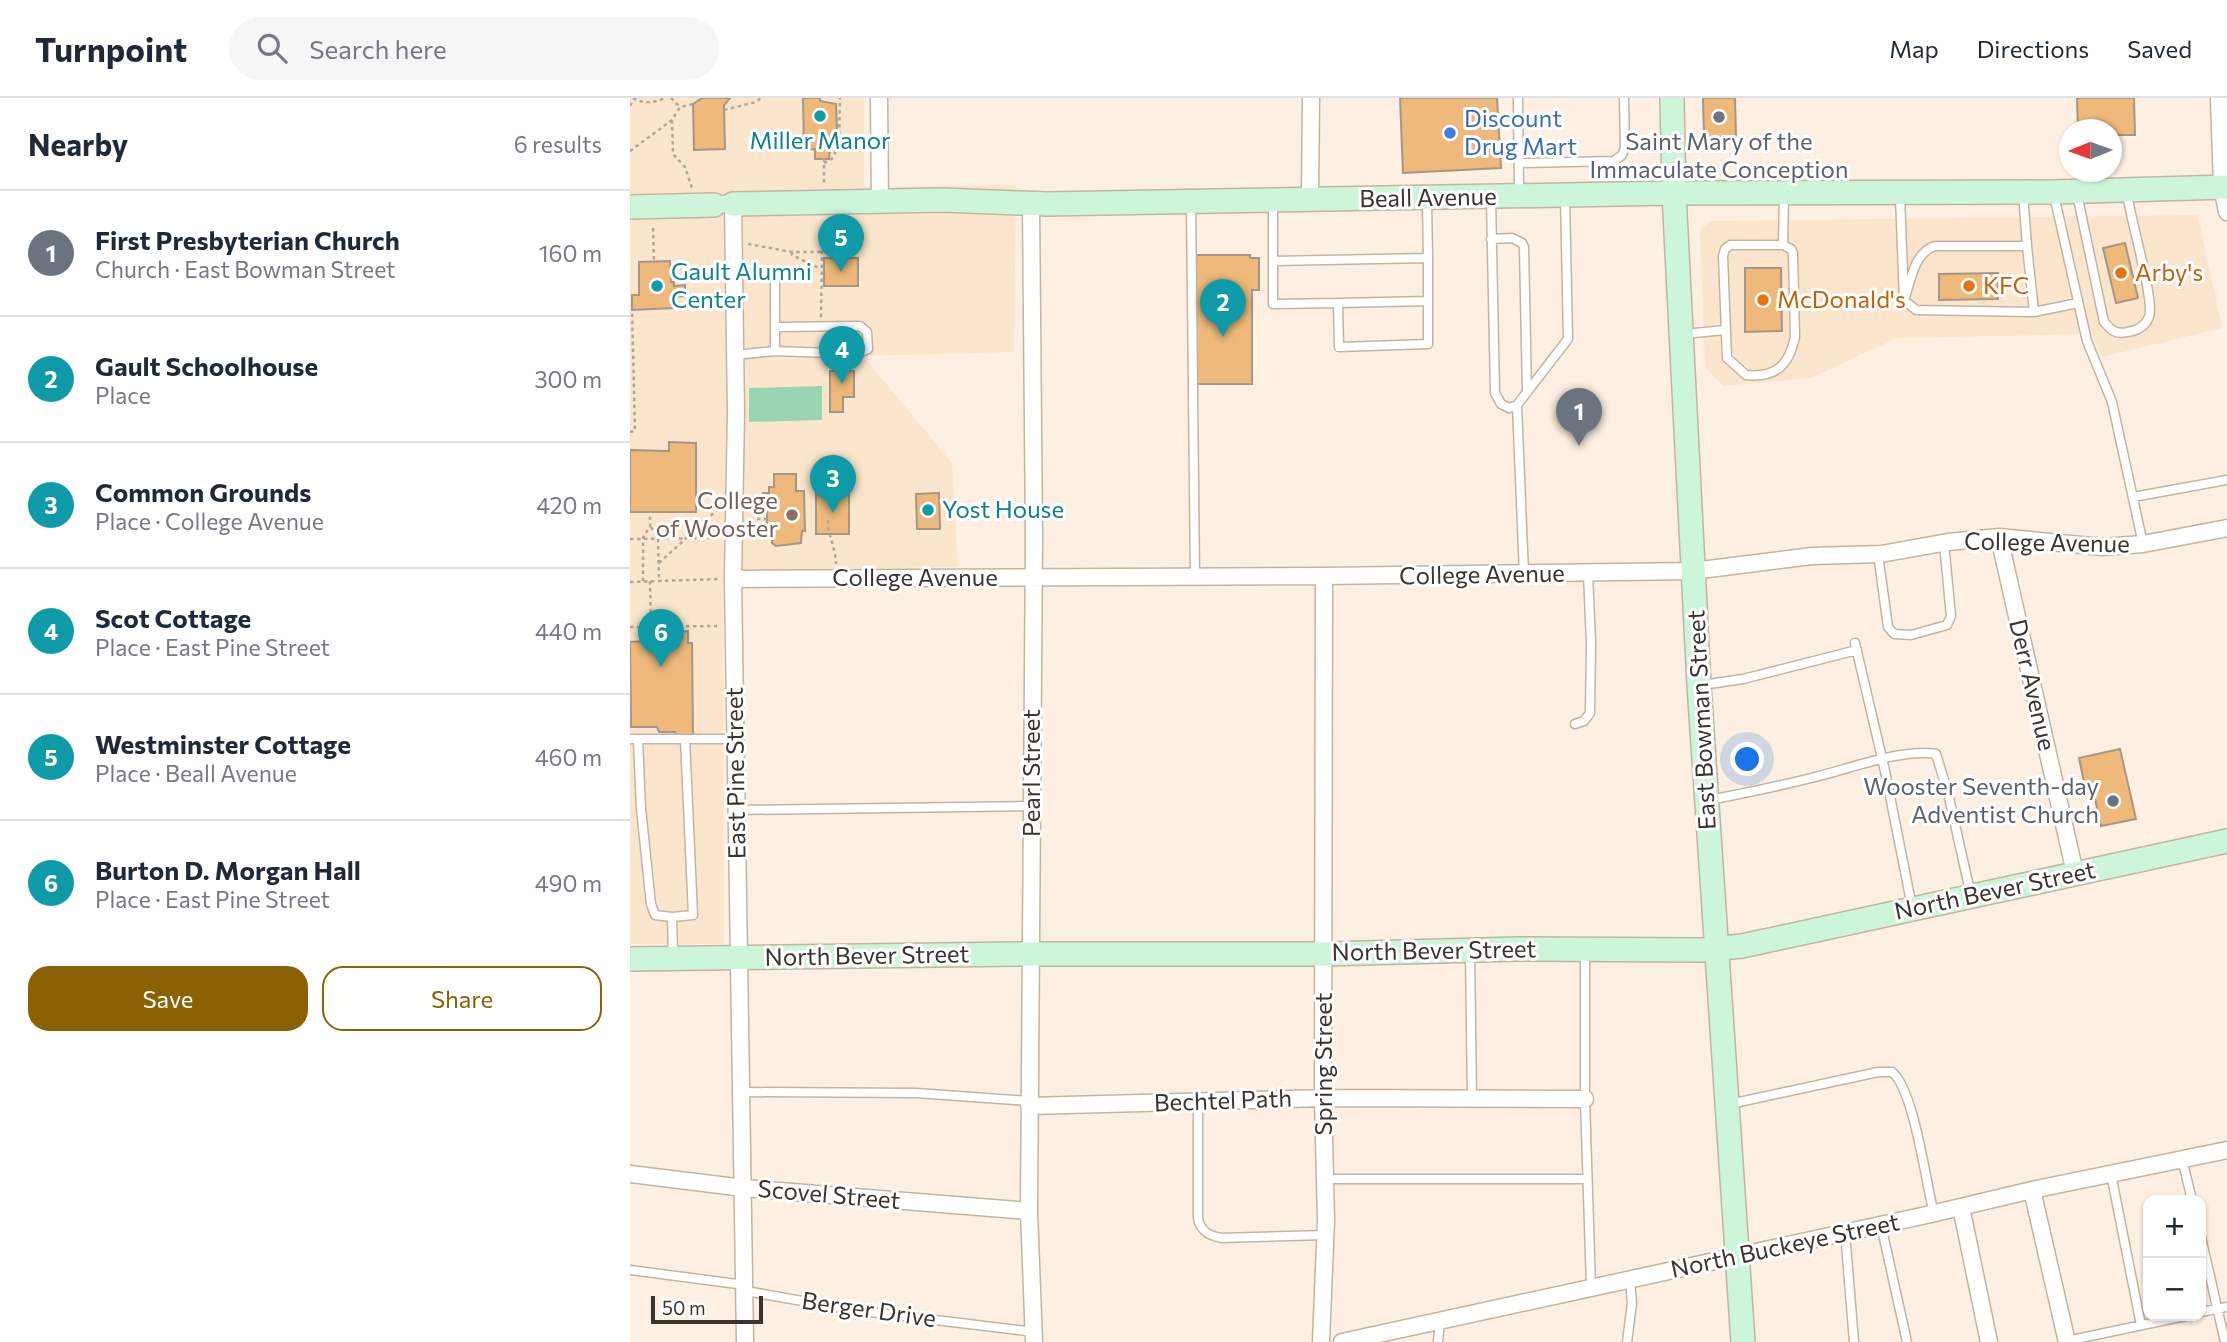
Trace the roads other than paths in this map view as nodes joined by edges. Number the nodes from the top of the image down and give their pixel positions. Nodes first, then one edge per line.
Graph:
1 (879, 98) edge
2 (1311, 98) edge
3 (1517, 98) edge
4 (1624, 98) edge
5 (1672, 98) edge
6 (2219, 98) edge
7 (1519, 163) junction
8 (2225, 187) edge
9 (2126, 190) junction
10 (2077, 191) junction
11 (2023, 192) junction
12 (2053, 192) junction
13 (1674, 193) junction
14 (1784, 193) junction
15 (1900, 193) junction
16 (1565, 195) junction
17 (1519, 196) junction
18 (1491, 197) junction
19 (1427, 198) junction
20 (1273, 200) junction
21 (1310, 200) junction
22 (1191, 202) junction
23 (880, 203) junction
24 (724, 204) junction
25 (1031, 204) junction
26 (630, 207) edge
27 (2227, 212) edge
28 (1491, 239) junction
29 (1783, 245) junction
30 (2027, 246) junction
31 (1428, 258) junction
32 (1273, 261) junction
33 (775, 275) dead end
34 (1904, 300) junction
35 (1428, 301) junction
36 (1338, 303) junction
37 (2078, 303) junction
38 (2034, 312) junction
39 (775, 327) junction
40 (1725, 330) junction
41 (1681, 334) junction
42 (775, 351) junction
43 (735, 355) junction
44 (1527, 392) junction
45 (1517, 405) junction
46 (2227, 480) edge
47 (2133, 497) junction
48 (2227, 528) edge
49 (1999, 537) junction
50 (1944, 543) junction
51 (2143, 544) junction
52 (1878, 554) junction
53 (1693, 571) junction
54 (1588, 573) junction
55 (1524, 575) junction
56 (1324, 576) junction
57 (1195, 577) junction
58 (1033, 578) junction
59 (733, 579) junction
60 (1699, 685) junction
61 (1575, 724) dead end
62 (634, 739) edge
63 (685, 739) junction
64 (735, 739) junction
65 (1883, 760) junction
66 (1706, 800) junction
67 (1032, 806) junction
68 (736, 810) junction
69 (2227, 841) edge
70 (2076, 873) junction
71 (1972, 897) junction
72 (1912, 910) junction
73 (672, 917) junction
74 (1585, 949) junction
75 (1717, 949) junction
76 (1470, 950) junction
77 (1031, 954) junction
78 (1325, 954) junction
79 (738, 958) junction
80 (630, 959) edge
81 (673, 959) junction
82 (741, 1092) junction
83 (1323, 1098) junction
84 (1472, 1099) junction
85 (1585, 1099) junction
86 (1198, 1102) junction
87 (1029, 1104) junction
88 (1727, 1105) junction
89 (2227, 1150) edge
90 (2182, 1159) junction
91 (630, 1174) edge
92 (2111, 1174) junction
93 (1325, 1179) junction
94 (1587, 1179) junction
95 (744, 1188) junction
96 (2032, 1190) junction
97 (2191, 1195) edge
98 (1961, 1207) junction
99 (1029, 1211) junction
100 (1934, 1214) junction
101 (1881, 1225) junction
102 (1845, 1233) junction
103 (1326, 1235) junction
104 (2206, 1254) edge
105 (1729, 1257) junction
106 (630, 1270) edge
107 (1630, 1280) junction
108 (1591, 1287) junction
109 (745, 1288) junction
110 (2222, 1308) edge
111 (2161, 1321) edge
112 (1440, 1322) junction
113 (2141, 1325) junction
114 (1034, 1337) edge
115 (2099, 1338) edge
116 (745, 1342) edge
117 (1321, 1342) edge
118 (1342, 1342) edge
119 (1438, 1342) edge
120 (1627, 1342) edge
121 (1743, 1342) edge
122 (1854, 1342) edge
123 (1907, 1342) edge
124 (1989, 1342) edge
125 (2066, 1342) edge
126 (2225, 1342) edge

1 - 23 street
2 - 21 street
3 - 7 lane
4 - 7 lane
5 - 13 main road, East Bowman Street
6 - 8 street
7 - 17 lane
8 - 9 main road, Beall Avenue
8 - 27 street
9 - 10 main road, Beall Avenue
9 - 10 lane
10 - 12 main road, Beall Avenue
11 - 12 main road, Beall Avenue
11 - 15 main road, Beall Avenue
11 - 30 lane
12 - 37 lane
13 - 14 main road, Beall Avenue
13 - 16 main road, Beall Avenue
13 - 41 main road, East Bowman Street
14 - 15 main road, Beall Avenue
14 - 29 lane
15 - 34 lane
16 - 17 main road, Beall Avenue
16 - 44 lane
17 - 18 main road, Beall Avenue
18 - 19 main road, Beall Avenue
18 - 28 lane
19 - 21 main road, Beall Avenue
19 - 31 lane
20 - 21 main road, Beall Avenue
20 - 22 main road, Beall Avenue
20 - 32 lane
22 - 25 main road, Beall Avenue
22 - 57 lane
23 - 24 main road, Beall Avenue
23 - 25 main road, Beall Avenue
24 - 26 main road, Beall Avenue
24 - 43 street, East Pine Street
25 - 58 street, Pearl Street
28 - 44 lane
28 - 45 lane
29 - 40 lane
29 - 40 lane
30 - 34 lane
30 - 38 lane
31 - 32 lane
31 - 35 lane
32 - 36 lane
33 - 39 lane
34 - 38 lane
35 - 36 lane
35 - 36 lane
37 - 38 lane
37 - 47 lane
39 - 42 lane
39 - 42 lane
40 - 41 lane
41 - 53 main road, East Bowman Street
42 - 43 lane
43 - 59 street, East Pine Street
44 - 45 lane
45 - 55 lane
46 - 47 lane
47 - 51 lane
48 - 51 street, College Avenue
49 - 50 street, College Avenue
49 - 51 street, College Avenue
49 - 70 street, Derr Avenue
50 - 52 street, College Avenue
50 - 52 lane
52 - 53 street, College Avenue
53 - 54 street, College Avenue
53 - 60 main road, East Bowman Street
54 - 55 street, College Avenue
54 - 61 lane
55 - 56 street, College Avenue
56 - 57 street, College Avenue
56 - 78 street, Spring Street
57 - 58 street, College Avenue
58 - 59 street, College Avenue
58 - 67 street, Pearl Street
59 - 64 street, East Pine Street
60 - 65 lane
60 - 66 main road, East Bowman Street
62 - 63 lane
62 - 73 lane
63 - 64 lane
63 - 73 lane
64 - 68 street, East Pine Street
65 - 66 lane
65 - 71 lane
65 - 72 lane
66 - 75 main road, East Bowman Street
67 - 68 lane
67 - 77 street, Pearl Street
68 - 79 street, East Pine Street
69 - 70 main road, North Bever Street
70 - 71 main road, North Bever Street
71 - 72 main road, North Bever Street
72 - 75 main road, North Bever Street
73 - 81 lane
74 - 75 main road, North Bever Street
74 - 76 main road, North Bever Street
74 - 85 lane
75 - 88 main road, East Bowman Street
76 - 78 main road, North Bever Street
76 - 84 lane
77 - 78 main road, North Bever Street
77 - 79 main road, North Bever Street
77 - 87 street, Pearl Street
78 - 83 street, Spring Street
79 - 81 main road, North Bever Street
79 - 82 street, East Pine Street
80 - 81 main road, North Bever Street
82 - 87 lane
82 - 95 street, East Pine Street
83 - 84 street, Bechtel Path
83 - 86 street, Bechtel Path
83 - 93 street, Spring Street
84 - 85 street, Bechtel Path
85 - 94 lane
86 - 87 street, Bechtel Path
86 - 103 lane
87 - 99 street, Pearl Street
88 - 100 lane
88 - 105 main road, East Bowman Street
89 - 90 street, North Buckeye Street
90 - 92 street, North Buckeye Street
90 - 97 lane
91 - 95 street, Scovel Street
92 - 96 street, North Buckeye Street
92 - 113 lane
93 - 94 lane
93 - 103 street, Spring Street
94 - 108 lane
95 - 99 street, Scovel Street
95 - 109 street, East Pine Street
96 - 98 street, North Buckeye Street
96 - 125 street
98 - 100 street, North Buckeye Street
98 - 124 street
99 - 114 street, Pearl Street
100 - 101 street, North Buckeye Street
101 - 102 street, North Buckeye Street
101 - 123 lane
102 - 105 street, North Buckeye Street
102 - 122 lane
103 - 117 street, Spring Street
104 - 110 lane
105 - 107 street, North Buckeye Street
105 - 121 main road, East Bowman Street
106 - 109 lane, Berger Drive
107 - 108 street, North Buckeye Street
107 - 120 lane
108 - 112 street, North Buckeye Street
109 - 114 lane, Berger Drive
109 - 116 street, East Pine Street
110 - 126 lane
111 - 113 lane
112 - 118 street, North Buckeye Street
112 - 119 lane
113 - 115 lane
115 - 125 lane

